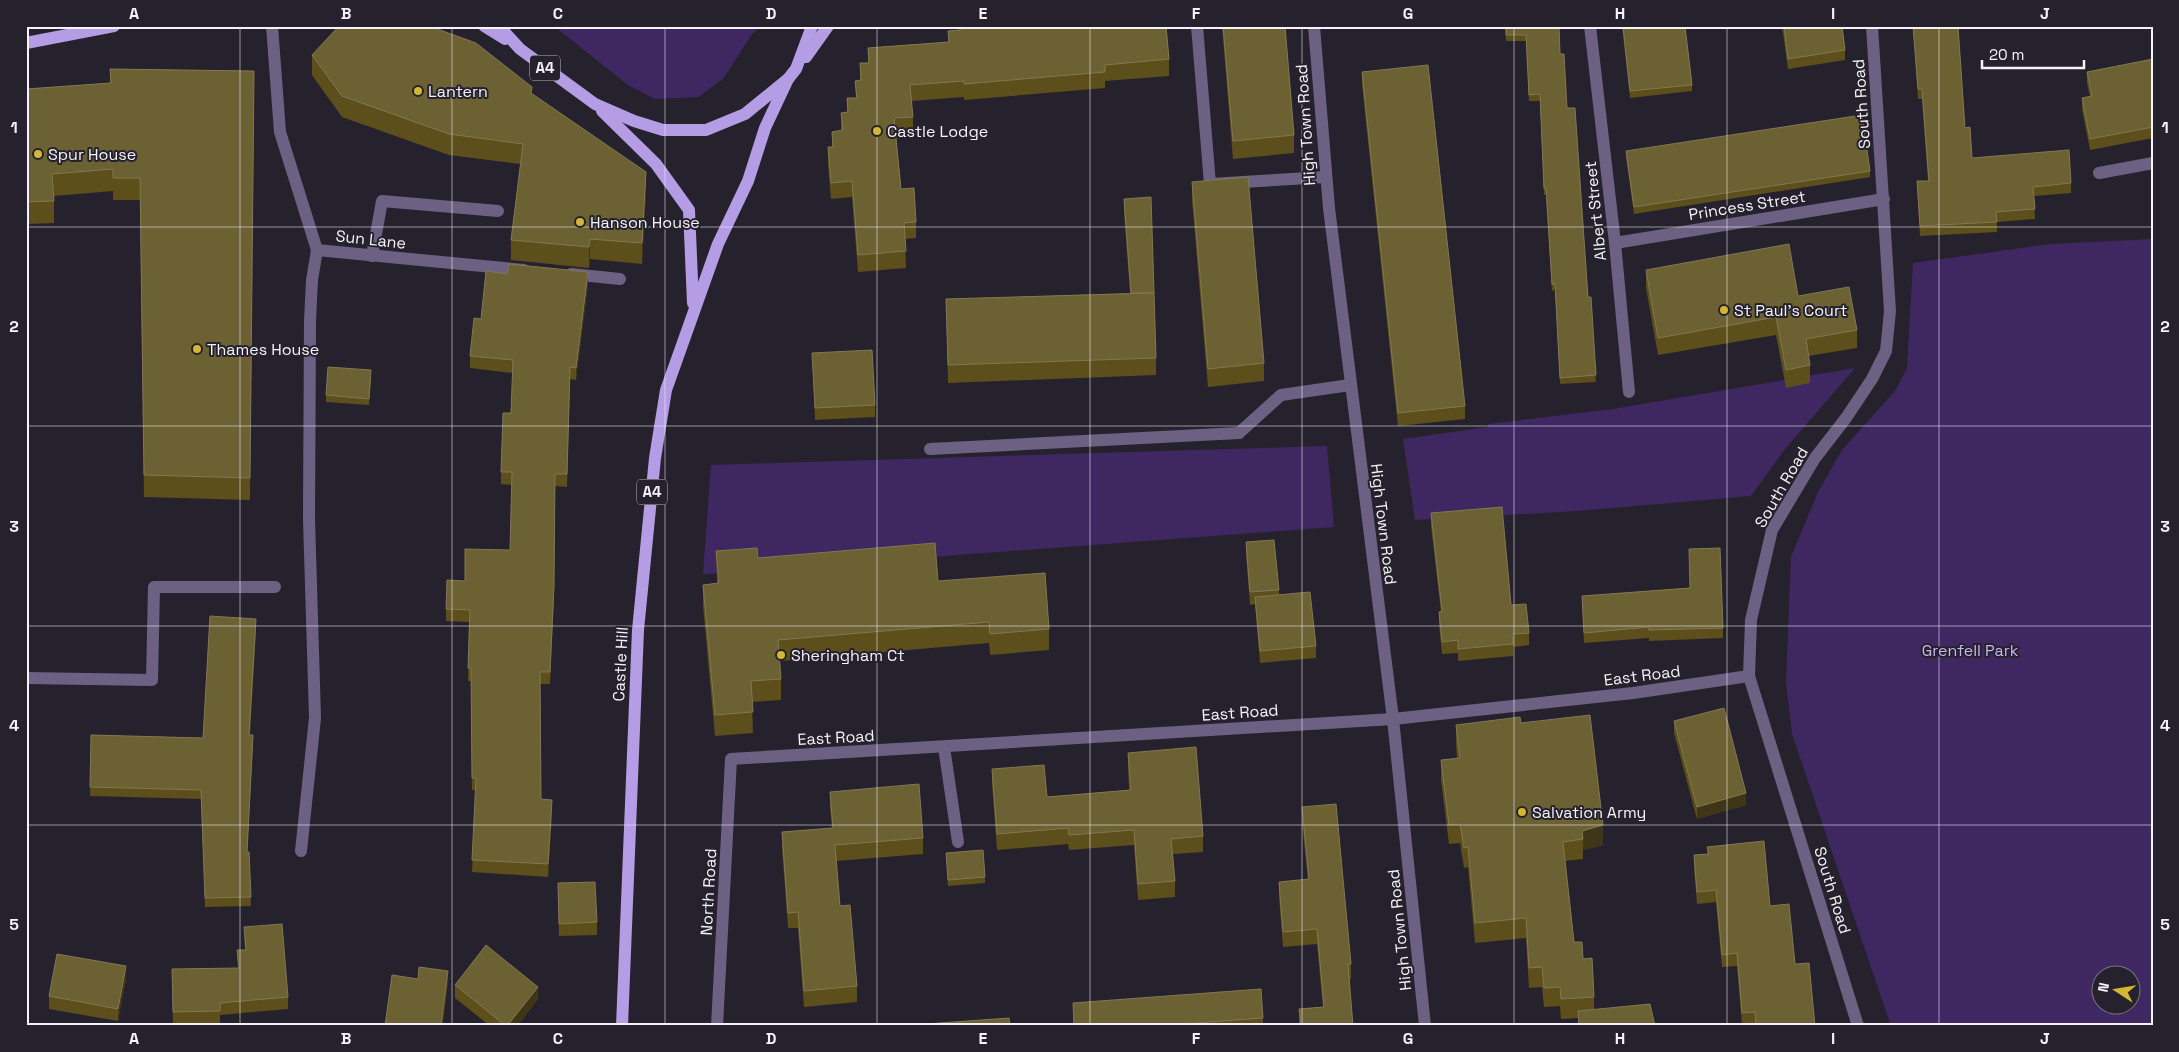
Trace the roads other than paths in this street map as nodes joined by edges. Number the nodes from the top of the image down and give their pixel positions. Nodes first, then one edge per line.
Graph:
1 (114, 26) edge
2 (272, 26) edge
3 (484, 26) edge
4 (499, 26) edge
5 (812, 26) edge
6 (828, 26) edge
7 (1197, 26) edge
8 (1314, 26) edge
9 (1590, 26) edge
10 (1872, 26) edge
11 (26, 44) edge
12 (520, 49) junction
13 (792, 74) junction
14 (595, 104) junction
15 (2153, 164) edge
16 (2099, 173) dead end
17 (1325, 177) junction
18 (1884, 199) junction
19 (498, 211) dead end
20 (1616, 244) junction
21 (317, 250) junction
22 (372, 256) junction
23 (541, 271) edge
24 (561, 273) edge
25 (620, 279) dead end
26 (693, 310) junction
27 (1350, 385) junction
28 (1629, 392) dead end
29 (930, 449) dead end
30 (275, 587) dead end
31 (1749, 676) junction
32 (26, 678) edge
33 (1393, 719) junction
34 (944, 747) junction
35 (731, 759) joint
36 (958, 842) dead end
37 (301, 851) dead end
38 (622, 1026) edge
39 (717, 1026) edge
40 (1425, 1026) edge
41 (1858, 1026) edge

1 - 11 main road
2 - 21 street, Sun Lane
3 - 12 main road
4 - 12 main road, A4
5 - 13 main road, A4
6 - 13 main road
7 - 17 street
8 - 17 street, High Town Road
9 - 20 street, Albert Street
10 - 18 street, South Road
12 - 14 main road, A4
13 - 14 main road, A4
13 - 26 main road, A4
14 - 26 main road, A4
15 - 16 street
17 - 27 street, High Town Road
18 - 20 street, Princess Street
18 - 31 street, South Road
19 - 22 street
20 - 28 street, Albert Street
21 - 22 street, Sun Lane
21 - 37 street
22 - 23 street, Sun Lane
24 - 25 street
26 - 38 main road, Castle Hill / A4
27 - 29 street
27 - 33 street, High Town Road
30 - 32 street
31 - 33 street, East Road
31 - 41 street, South Road
33 - 34 street, East Road
33 - 40 street, High Town Road
34 - 35 street, East Road
34 - 36 street
35 - 39 street, North Road

